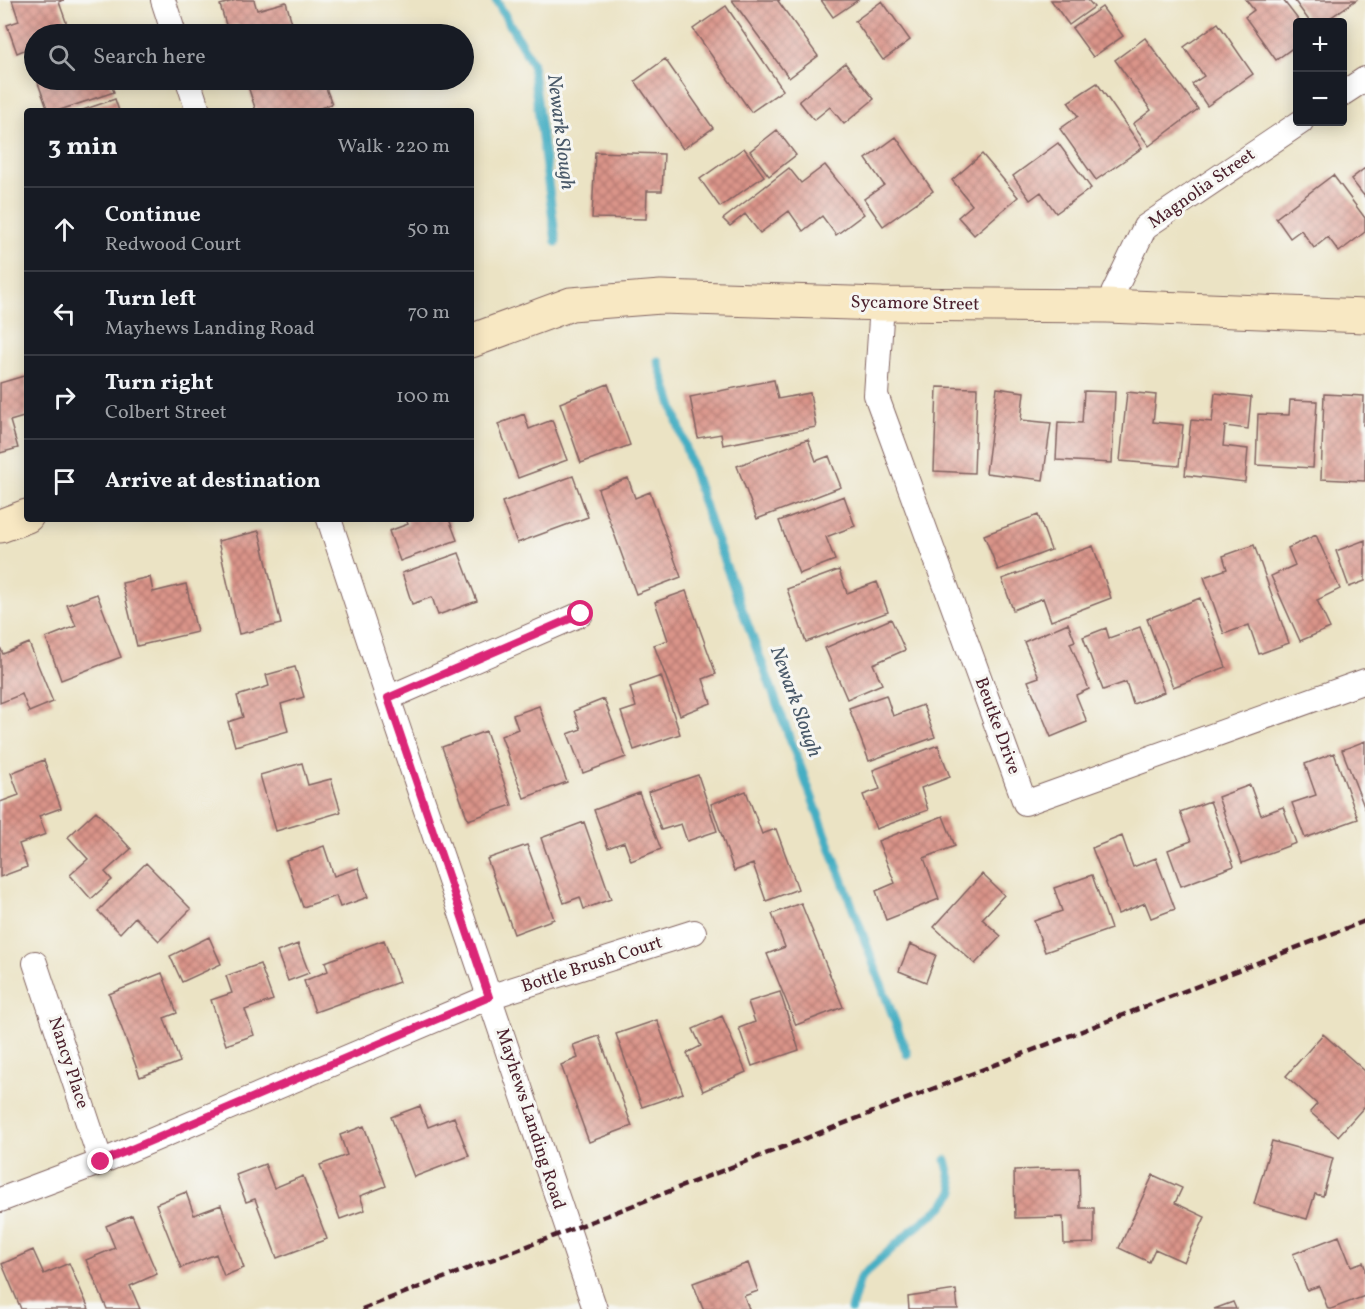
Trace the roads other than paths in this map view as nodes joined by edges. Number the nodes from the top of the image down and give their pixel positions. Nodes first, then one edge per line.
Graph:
1 (163, 0) edge
2 (171, 24) edge
3 (1365, 79) edge
4 (191, 90) edge
5 (1347, 91) edge
6 (197, 108) edge
7 (1295, 126) edge
8 (882, 304) junction
9 (1107, 306) junction
10 (1365, 316) edge
11 (474, 339) edge
12 (24, 517) edge
13 (330, 522) edge
14 (0, 526) edge
15 (581, 614) dead end
16 (1365, 681) edge
17 (388, 698) junction
18 (694, 932) dead end
19 (35, 963) dead end
20 (489, 997) junction
21 (101, 1162) junction
22 (0, 1200) edge
23 (595, 1309) edge

1 - 2 street
3 - 5 street
4 - 6 street
7 - 9 street, Magnolia Street
8 - 9 street, Sycamore Street
8 - 11 street, Sycamore Street
8 - 16 street, Beutke Drive
9 - 10 street, Sycamore Street
12 - 14 street
13 - 17 street, Mayhews Landing Road
15 - 17 street
17 - 20 street, Mayhews Landing Road
18 - 20 street, Bottle Brush Court
19 - 21 street, Nancy Place
20 - 21 street, Bottle Brush Court
20 - 23 street, Mayhews Landing Road
21 - 22 street, Bottle Brush Court

